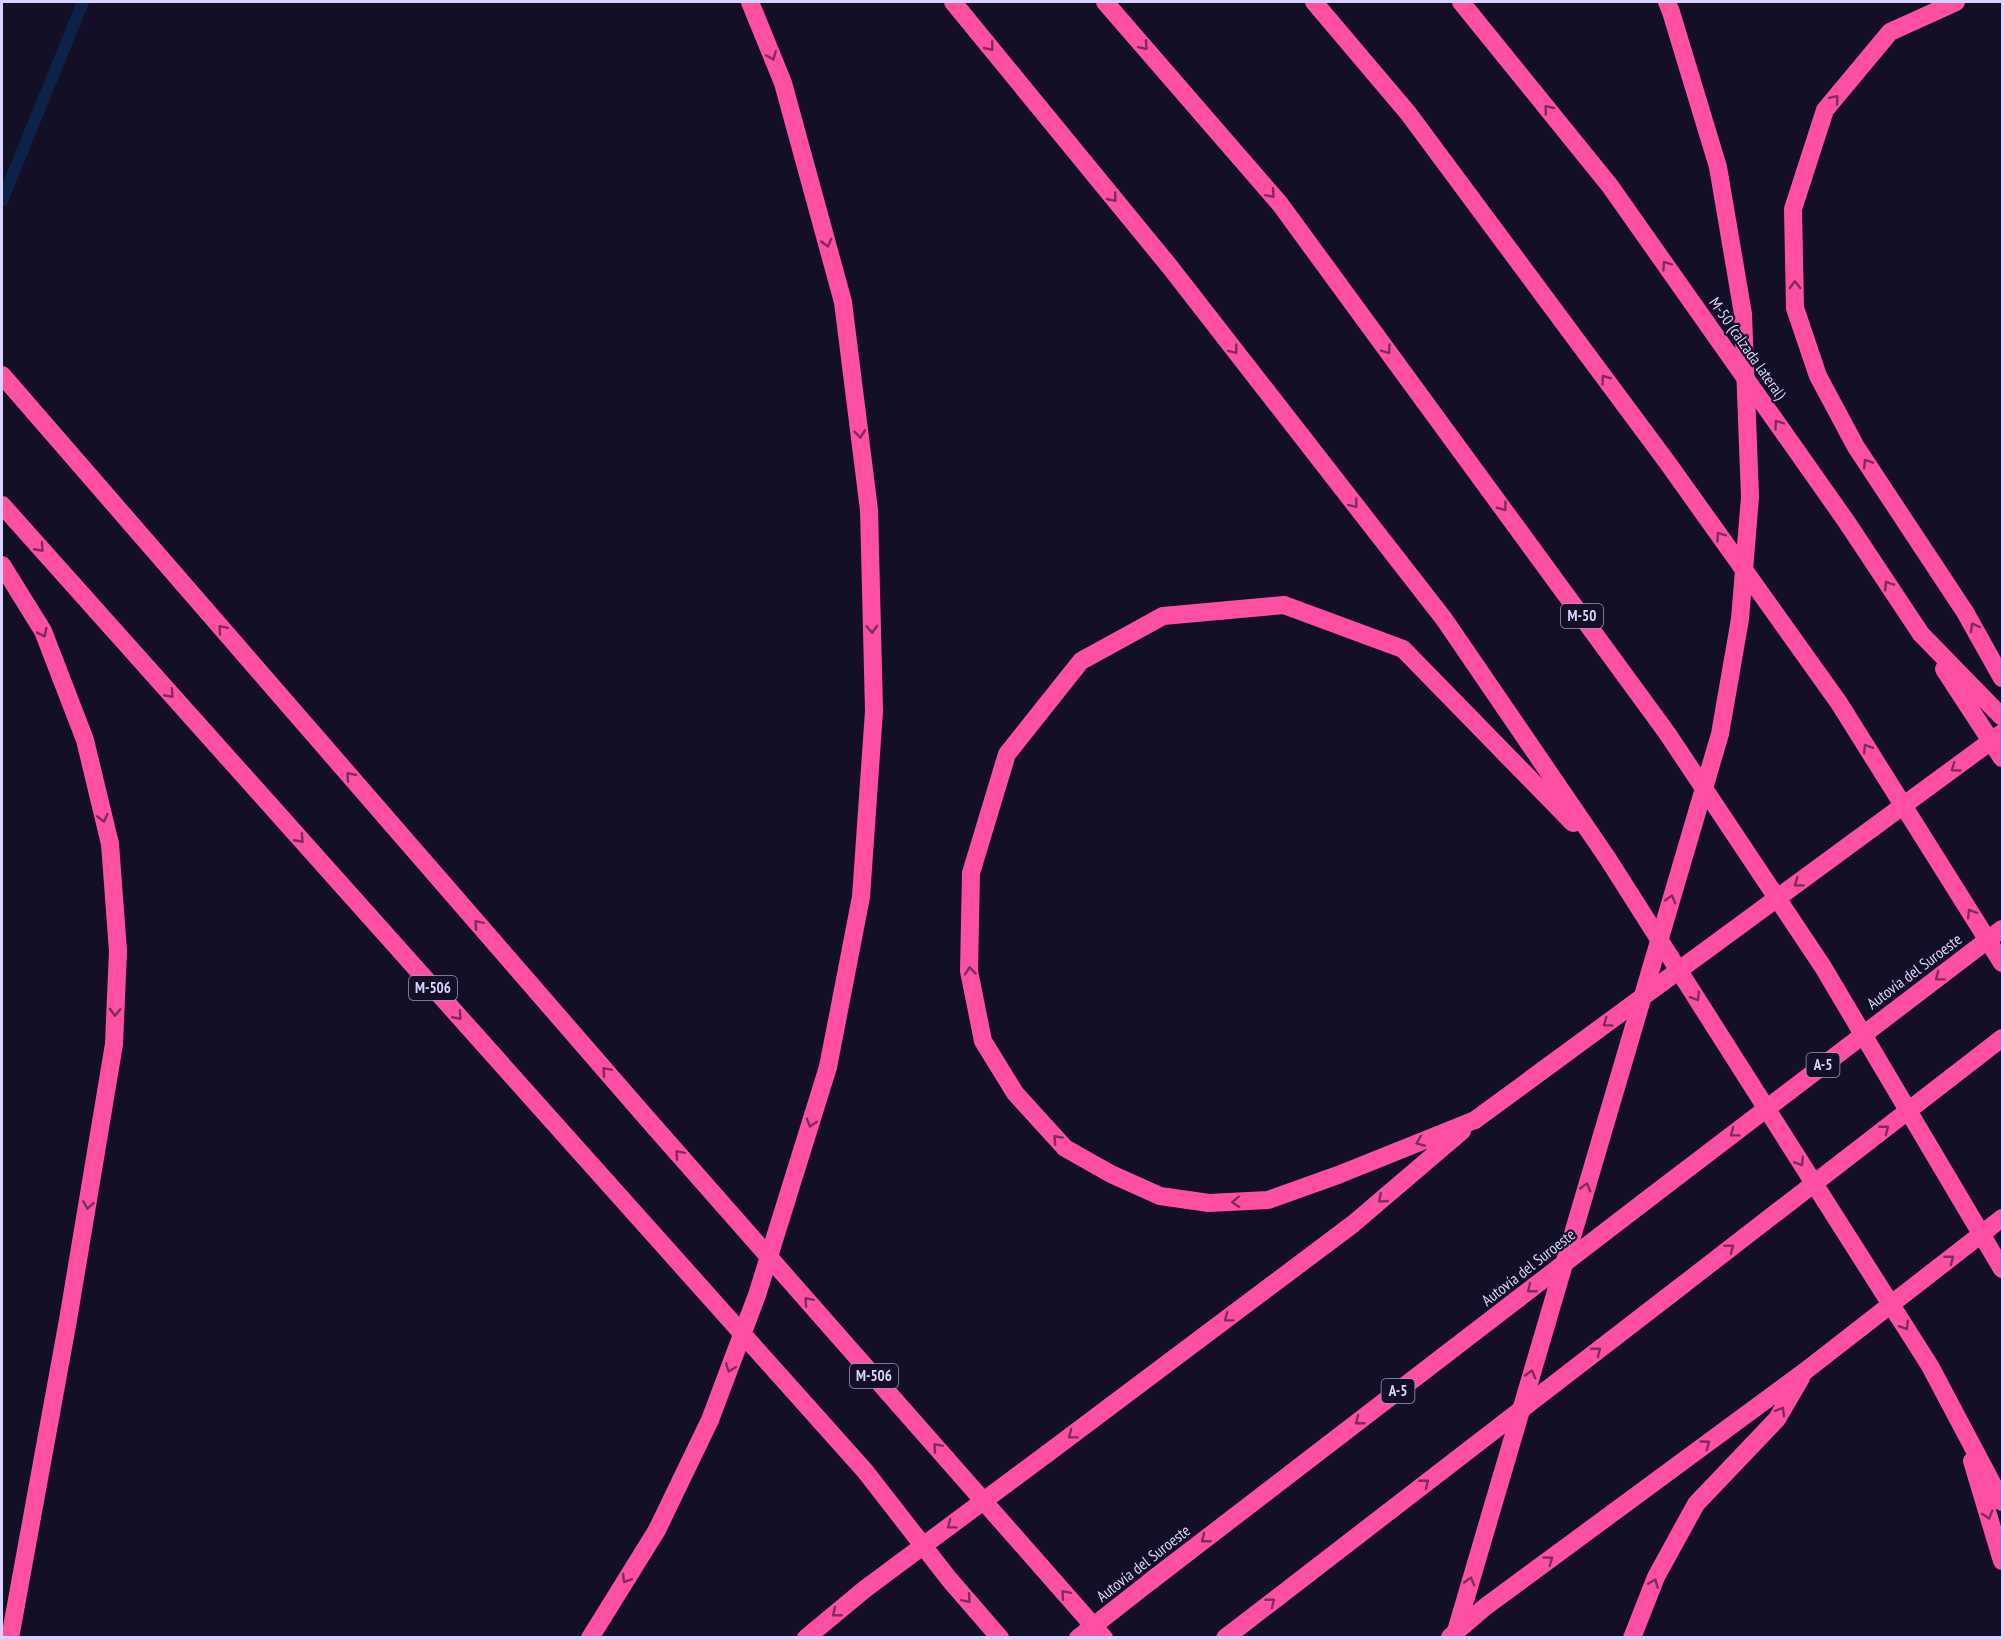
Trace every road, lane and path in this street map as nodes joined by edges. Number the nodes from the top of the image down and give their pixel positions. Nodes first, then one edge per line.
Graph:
1 (750, 2) edge
2 (953, 2) edge
3 (1106, 2) edge
4 (1314, 2) edge
5 (1461, 2) edge
6 (1666, 2) edge
7 (1956, 2) edge
8 (2, 375) edge
9 (2, 505) edge
10 (2, 565) edge
11 (1921, 633) junction
12 (2002, 678) edge
13 (2002, 717) edge
14 (2002, 733) edge
15 (2002, 758) edge
16 (1608, 859) junction
17 (2002, 928) edge
18 (2002, 963) edge
19 (2002, 1038) edge
20 (1474, 1120) junction
21 (2002, 1218) edge
22 (2002, 1269) edge
23 (1804, 1372) junction
24 (1959, 1419) junction
25 (2002, 1502) edge
26 (2002, 1561) edge
27 (10, 1638) edge
28 (590, 1638) edge
29 (806, 1638) edge
30 (1000, 1638) edge
31 (1078, 1638) edge
32 (1104, 1638) edge
33 (1225, 1638) edge
34 (1449, 1638) edge
35 (1454, 1638) edge
36 (1632, 1638) edge

1 -> 28 highway, bridge
2 -> 16 highway
3 -> 22 highway, M-50
18 -> 4 highway
11 -> 5 highway, M-50 (calzada lateral)
35 -> 6 highway, bridge
12 -> 7 highway
32 -> 8 highway, M-506
9 -> 30 highway, M-506
10 -> 27 highway
11 - 13 highway, M-50 (calzada lateral)
11 - 15 highway
14 -> 20 highway, bridge
20 -> 16 highway
16 -> 24 highway
17 -> 31 highway, Autovía del Suroeste / A-5, bridge
33 -> 19 highway, bridge
20 -> 29 highway, bridge
23 -> 21 highway, bridge
34 -> 23 highway
36 -> 23 highway
24 - 25 highway
24 -> 26 highway

